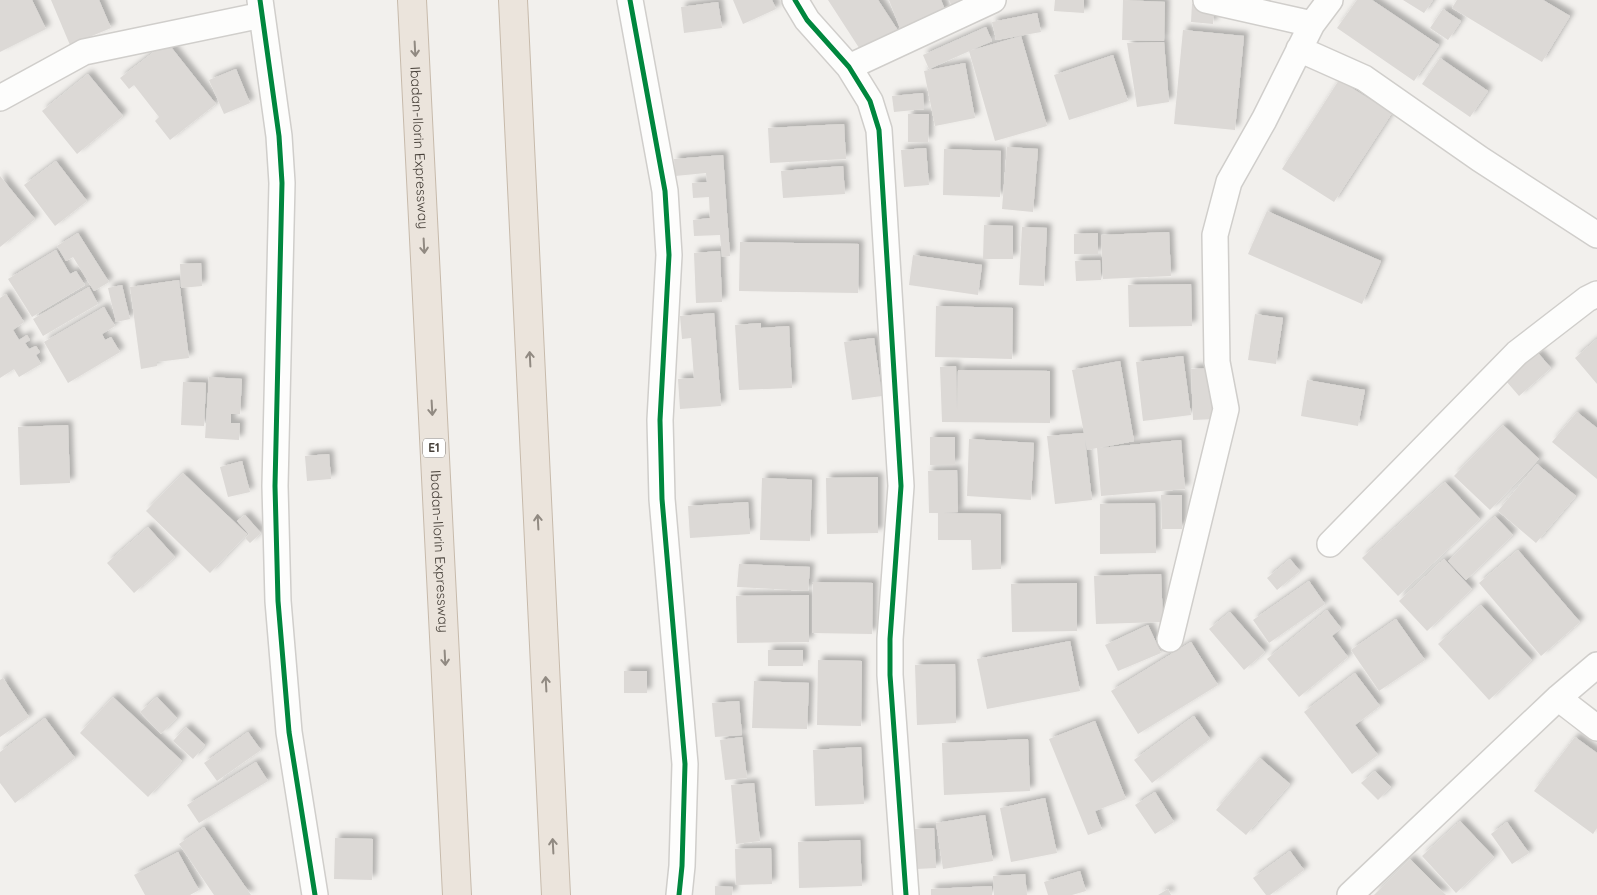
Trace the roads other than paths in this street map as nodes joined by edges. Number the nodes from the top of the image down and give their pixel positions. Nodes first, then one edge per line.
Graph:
1 (412, 0) edge
2 (513, 0) edge
3 (630, 0) edge
4 (796, 0) edge
5 (993, 0) edge
6 (1206, 0) edge
7 (1330, 0) edge
8 (261, 7) edge
9 (1312, 24) junction
10 (1299, 49) junction
11 (849, 67) junction
12 (0, 98) edge
13 (1597, 235) edge
14 (1597, 294) edge
15 (1330, 544) dead end
16 (1170, 639) dead end
17 (1597, 665) edge
18 (1558, 698) junction
19 (1597, 728) edge
20 (315, 895) edge
21 (457, 895) edge
22 (556, 895) edge
23 (679, 895) edge
24 (906, 895) edge
25 (1350, 895) edge

1 -> 21 highway, Ibadan-Ilorin Expressway / E1
22 -> 2 highway
3 - 23 street
4 - 11 street
5 - 11 street
6 - 9 street
7 - 9 street
8 - 12 street
8 - 20 street
9 - 10 street
10 - 13 street
10 - 16 street
11 - 24 street
14 - 15 street
17 - 18 street
18 - 19 street
18 - 25 street

